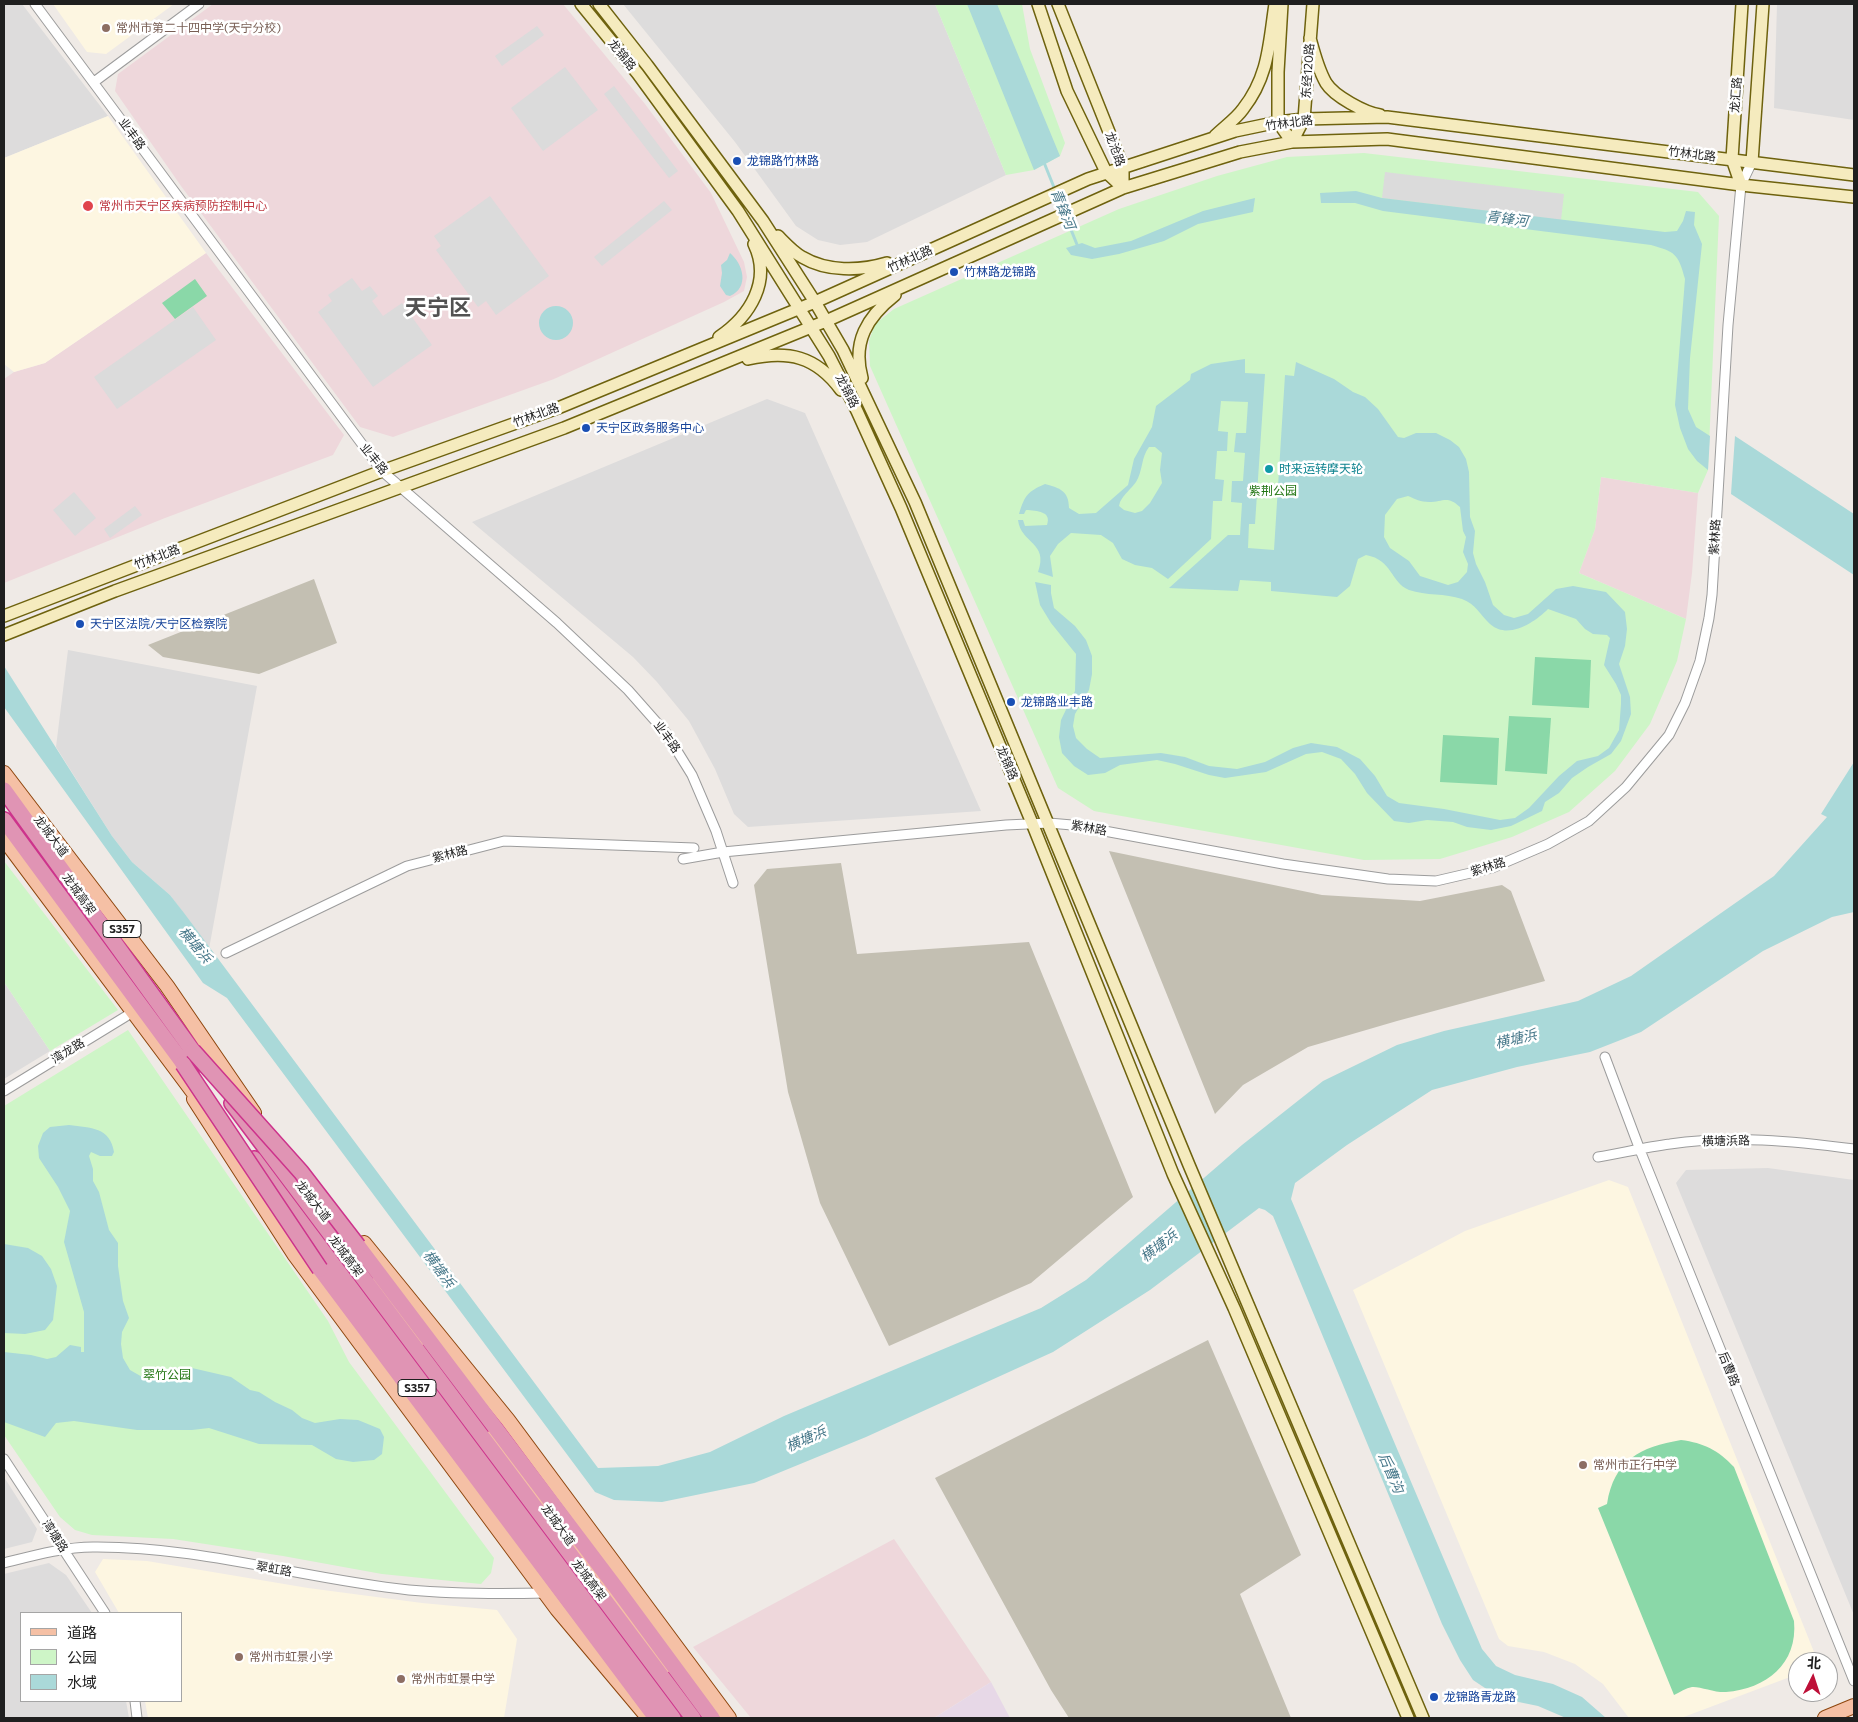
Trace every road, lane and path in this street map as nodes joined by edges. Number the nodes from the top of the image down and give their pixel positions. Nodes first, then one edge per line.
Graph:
1 (35, 4) edge
2 (199, 4) edge
3 (581, 4) edge
4 (599, 4) edge
5 (1038, 4) edge
6 (1058, 4) edge
7 (1275, 4) edge
8 (1282, 4) edge
9 (1313, 4) edge
10 (1742, 4) edge
11 (1763, 4) edge
12 (1310, 38) junction
13 (94, 82) junction
14 (1304, 120) junction
15 (1278, 122) junction
16 (1438, 124) junction
17 (1212, 138) junction
18 (1292, 142) junction
19 (1732, 159) junction
20 (1752, 162) junction
21 (1123, 167) junction
22 (1106, 172) junction
23 (1854, 175) edge
24 (1741, 185) junction
25 (1124, 188) junction
26 (1854, 196) edge
27 (738, 211) junction
28 (763, 221) junction
29 (924, 253) junction
30 (908, 284) junction
31 (815, 302) junction
32 (799, 308) junction
33 (826, 321) junction
34 (812, 327) junction
35 (703, 348) junction
36 (712, 368) junction
37 (857, 411) junction
38 (872, 411) junction
39 (382, 471) junction
40 (399, 488) junction
41 (4, 616) edge
42 (4, 634) edge
43 (4, 773) edge
44 (4, 790) edge
45 (4, 820) edge
46 (1032, 823) junction
47 (1049, 823) junction
48 (4, 839) edge
49 (694, 848) dead end
50 (723, 852) junction
51 (682, 859) dead end
52 (733, 883) dead end
53 (226, 954) dead end
54 (133, 1012) junction
55 (193, 1051) junction
56 (1605, 1057) dead end
57 (176, 1062) junction
58 (238, 1087) junction
59 (4, 1091) edge
60 (1854, 1149) edge
61 (1640, 1150) junction
62 (1598, 1157) dead end
63 (4, 1459) edge
64 (64, 1551) junction
65 (4, 1563) edge
66 (545, 1593) junction
67 (104, 1612) edge
68 (1854, 1681) edge
69 (136, 1702) edge
70 (1854, 1706) edge
71 (138, 1718) edge
72 (648, 1718) edge
73 (656, 1718) edge
74 (660, 1718) edge
75 (673, 1718) edge
76 (693, 1718) edge
77 (705, 1718) edge
78 (712, 1718) edge
79 (730, 1718) edge
80 (1408, 1718) edge
81 (1423, 1718) edge
82 (1825, 1718) edge

1 - 13 street, 业丰路
2 - 13 street
3 - 27 main road, 龙锦路
4 - 28 main road, 龙锦路
5 - 22 main road, 龙沧路
6 - 21 main road, 龙沧路
7 - 17 main road
8 - 15 main road
9 - 12 main road, 东经120路
10 - 19 main road, 龙汇路
11 - 20 main road, 龙汇路
12 - 14 main road, 东经120路
12 - 16 main road
13 - 39 street, 业丰路
14 - 15 main road, 竹林北路
14 - 16 main road, 竹林北路
14 - 18 main road, 东经120路
15 - 17 main road, 竹林北路
15 - 18 main road
16 - 19 main road, 竹林北路
17 - 21 main road, 竹林北路
18 - 24 main road, 竹林北路
18 - 25 main road, 竹林北路
19 - 20 main road, 竹林北路
19 - 24 main road, 龙汇路
20 - 23 main road, 竹林北路
20 - 24 street, 紫林路
21 - 22 main road, 竹林北路
21 - 25 main road, 龙沧路
22 - 25 main road, 龙沧路
22 - 29 main road, 竹林北路
24 - 26 main road, 竹林北路
24 - 47 street, 紫林路
25 - 30 main road, 竹林北路
27 - 32 main road, 龙锦路
27 - 35 main road
28 - 29 main road
28 - 31 main road, 龙锦路
29 - 31 main road, 竹林北路
30 - 33 main road, 竹林北路
30 - 38 main road
31 - 32 main road, 竹林北路
31 - 33 main road, 龙锦路
32 - 34 main road, 龙锦路
32 - 35 main road, 竹林北路
33 - 34 main road, 竹林北路
33 - 38 main road, 龙锦路
34 - 36 main road, 竹林北路
34 - 37 main road, 龙锦路
35 - 39 main road, 竹林北路
36 - 37 main road
36 - 40 main road, 竹林北路
37 - 46 main road, 龙锦路
38 - 47 main road, 龙锦路
39 - 40 street, 业丰路
39 - 41 main road, 竹林北路
40 - 42 main road, 竹林北路
40 - 50 street, 业丰路
43 - 58 main road, 龙城大道 / S357
44 - 55 highway, 龙城高架
45 - 57 highway, 龙城高架
46 - 47 street, 紫林路
46 - 50 street, 紫林路
46 - 80 main road, 龙锦路
47 - 81 main road, 龙锦路
48 - 54 main road, S357
49 - 53 street, 紫林路
50 - 51 street, 紫林路
50 - 52 street, 业丰路
54 - 57 main road, S357
54 - 59 street, 湾龙路
55 - 76 highway, 龙城高架, bridge
55 - 78 highway, bridge
56 - 61 street, 后曹路
57 - 66 main road
57 - 73 highway, bridge
57 - 74 main road, S357
57 - 75 highway, 龙城高架, bridge
58 - 77 main road, 龙城大道 / S357
58 - 79 main road
60 - 61 street, 横塘浜路
61 - 62 street, 横塘浜路
61 - 68 street, 后曹路
63 - 64 street, 湾塘路
64 - 65 street, 翠虹路
64 - 66 street, 翠虹路
64 - 67 street, 湾塘路
66 - 72 main road
69 - 71 street
70 - 82 main road

